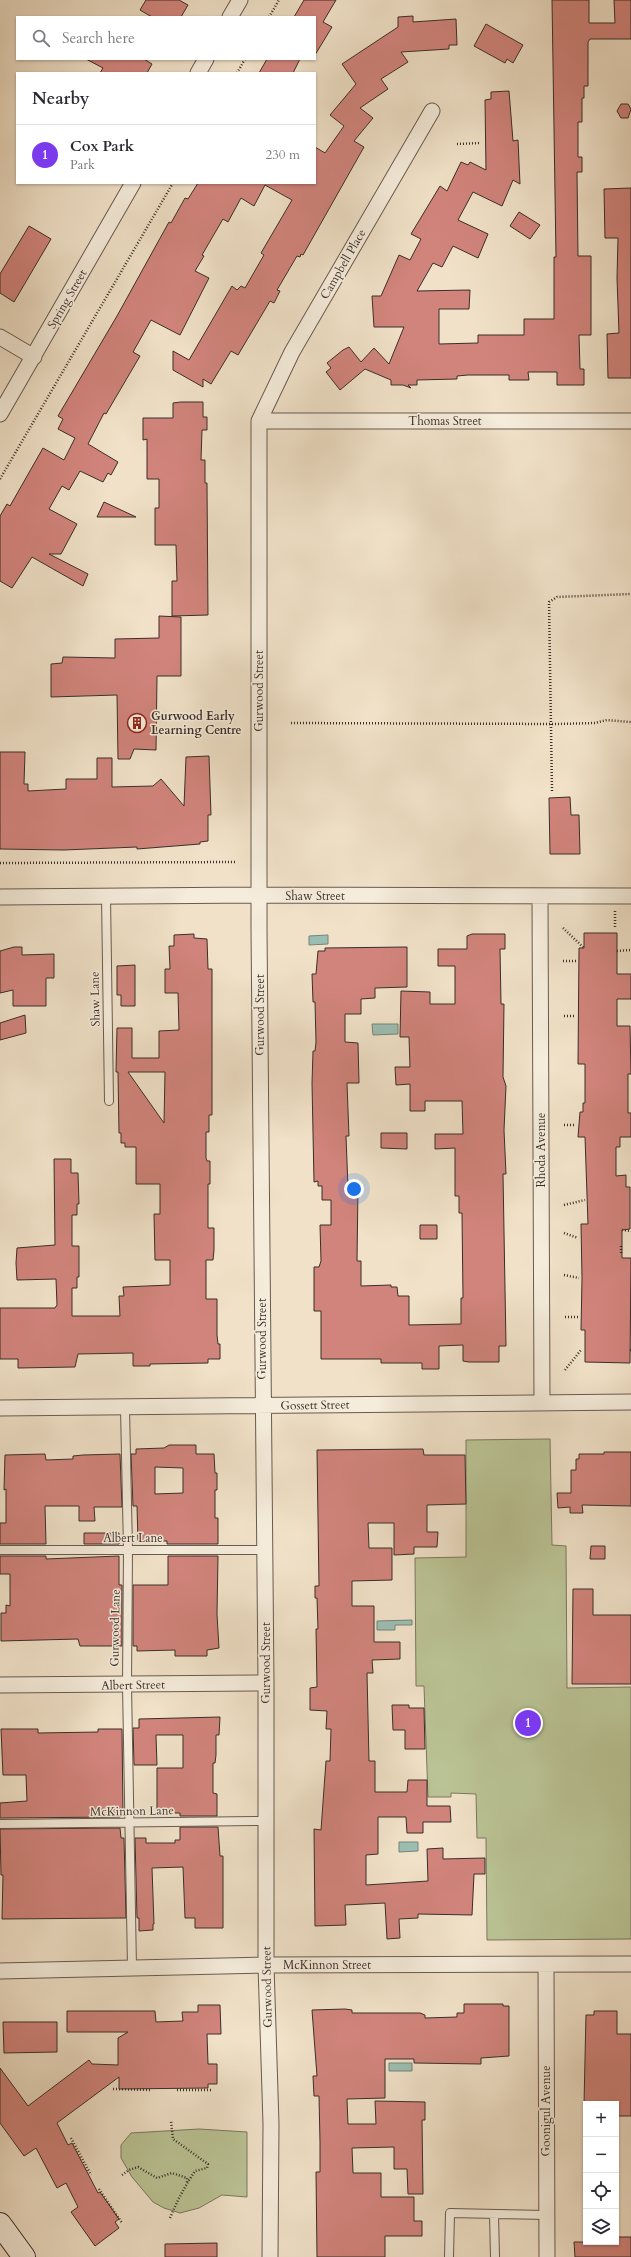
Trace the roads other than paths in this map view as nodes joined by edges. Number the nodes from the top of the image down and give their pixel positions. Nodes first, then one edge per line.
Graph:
1 (240, 0) edge
2 (231, 16) edge
3 (205, 60) edge
4 (199, 72) edge
5 (432, 111) dead end
6 (128, 185) edge
7 (0, 337) edge
8 (34, 357) junction
9 (0, 414) edge
10 (259, 421) junction
11 (631, 421) edge
12 (259, 895) junction
13 (106, 896) junction
14 (631, 896) edge
15 (0, 897) edge
16 (540, 897) junction
17 (109, 1101) dead end
18 (542, 1402) junction
19 (631, 1402) edge
20 (262, 1406) junction
21 (0, 1408) edge
22 (125, 1408) junction
23 (0, 1550) edge
24 (128, 1550) junction
25 (265, 1550) junction
26 (266, 1683) junction
27 (0, 1685) edge
28 (127, 1685) junction
29 (265, 1821) junction
30 (129, 1823) junction
31 (0, 1824) edge
32 (631, 1964) edge
33 (266, 1965) junction
34 (546, 1965) junction
35 (132, 1968) junction
36 (0, 1971) edge
37 (494, 2214) junction
38 (547, 2215) junction
39 (0, 2224) edge
40 (24, 2257) edge
41 (270, 2257) edge
42 (450, 2257) edge
43 (494, 2257) edge
44 (547, 2257) edge

1 - 2 street
3 - 4 street
5 - 10 street, Campbell Place
6 - 8 street, Spring Street
7 - 8 street
8 - 9 street, Spring Street
10 - 11 street, Thomas Street
10 - 12 street, Gurwood Street
12 - 13 street, Shaw Street
12 - 16 street, Shaw Street
12 - 20 street, Gurwood Street
13 - 15 street, Shaw Street
13 - 17 lane, Shaw Lane
14 - 16 street, Shaw Street
16 - 18 street, Rhoda Avenue
18 - 19 street, Gossett Street
18 - 20 street, Gossett Street
20 - 22 street, Gossett Street
20 - 25 street, Gurwood Street
21 - 22 street, Gossett Street
22 - 24 lane, Gurwood Lane
23 - 24 lane, Albert Lane
24 - 25 lane, Albert Lane
24 - 28 lane, Gurwood Lane
25 - 26 street, Gurwood Street
26 - 28 street, Albert Street
26 - 29 street, Gurwood Street
27 - 28 street, Albert Street
28 - 30 lane, Gurwood Lane
29 - 30 lane, McKinnon Lane
29 - 33 street, Gurwood Street
30 - 31 lane, McKinnon Lane
30 - 35 lane, Gurwood Lane
32 - 34 street, McKinnon Street
33 - 34 street, McKinnon Street
33 - 35 street, McKinnon Street
33 - 41 street, Gurwood Street
34 - 38 street, Goonigul Avenue
35 - 36 street, McKinnon Street
37 - 38 lane
37 - 42 lane
37 - 43 lane
38 - 44 street, Goonigul Avenue
39 - 40 main road

